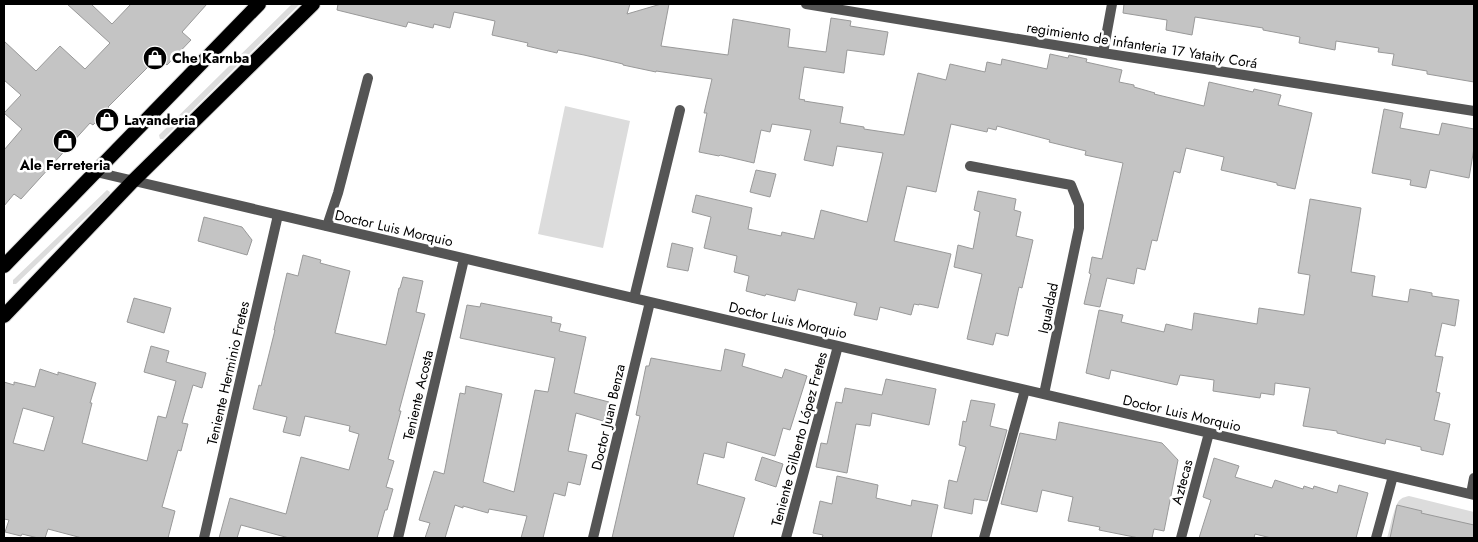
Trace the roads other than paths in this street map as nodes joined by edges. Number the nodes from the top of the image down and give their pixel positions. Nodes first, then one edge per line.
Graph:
1 (260, 4) edge
2 (313, 4) edge
3 (806, 4) edge
4 (1112, 4) edge
5 (1103, 53) junction
6 (368, 78) dead end
7 (680, 110) dead end
8 (1474, 111) edge
9 (970, 166) dead end
10 (96, 172) junction
11 (133, 181) junction
12 (278, 215) junction
13 (327, 226) junction
14 (464, 259) junction
15 (4, 266) edge
16 (634, 298) junction
17 (650, 302) junction
18 (6, 309) edge
19 (838, 346) junction
20 (1025, 390) junction
21 (1044, 394) junction
22 (1209, 433) junction
23 (1393, 476) junction
24 (1474, 478) edge
25 (1473, 495) edge
26 (204, 538) edge
27 (398, 538) edge
28 (593, 538) edge
29 (786, 538) edge
30 (984, 538) edge
31 (1181, 538) edge
32 (1376, 538) edge

1 - 10 highway
2 - 11 highway
3 - 5 street, regimiento de infanteria 17 Yataity Corá
4 - 5 street
5 - 8 street, regimiento de infanteria 17 Yataity Corá
6 - 13 street
7 - 16 street
9 - 21 street, Igualdad
10 - 11 street, Doctor Luis Morquio
10 - 15 highway
11 - 12 street, Doctor Luis Morquio
11 - 18 highway
12 - 13 street, Doctor Luis Morquio
12 - 26 street, Teniente Herminio Fretes
13 - 14 street, Doctor Luis Morquio
14 - 16 street, Doctor Luis Morquio
14 - 27 street, Teniente Acosta
16 - 17 street, Doctor Luis Morquio
17 - 19 street, Doctor Luis Morquio
17 - 28 street, Doctor Juan Benza
19 - 20 street, Doctor Luis Morquio
19 - 29 street, Teniente Gilberto López Fretes
20 - 21 street, Doctor Luis Morquio
20 - 30 street
21 - 22 street, Doctor Luis Morquio
22 - 23 street, Doctor Luis Morquio
22 - 31 street, Aztecas
23 - 25 street, Doctor Luis Morquio
23 - 32 street
24 - 25 street

